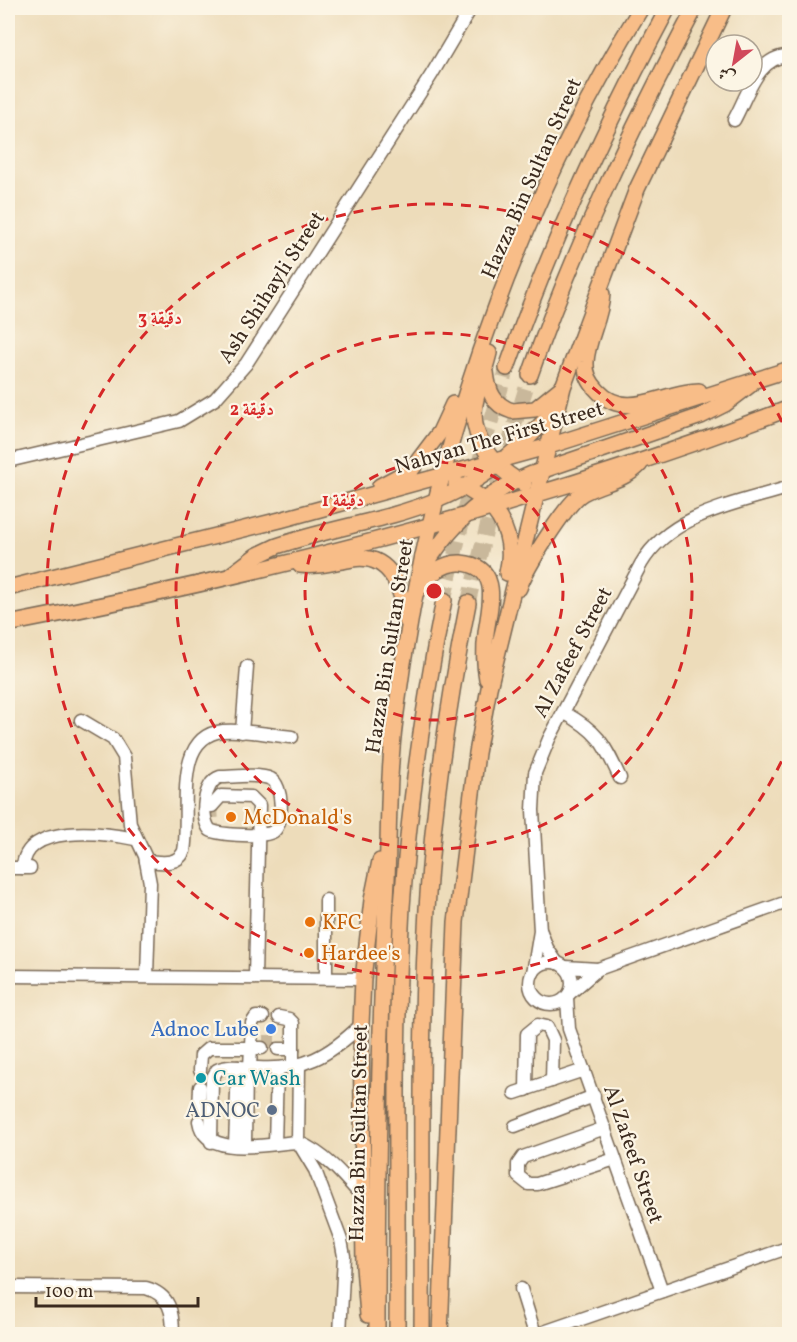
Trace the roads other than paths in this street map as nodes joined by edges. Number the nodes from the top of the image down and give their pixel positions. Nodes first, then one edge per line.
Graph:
1 (471, 8) edge
2 (641, 8) edge
3 (668, 8) edge
4 (695, 8) edge
5 (724, 8) edge
6 (789, 56) edge
7 (734, 120) dead end
8 (601, 279) junction
9 (494, 315) junction
10 (481, 350) junction
11 (486, 366) junction
12 (507, 368) tunnel mouth
13 (789, 369) edge
14 (530, 375) tunnel mouth
15 (757, 379) junction
16 (563, 387) junction
17 (714, 393) junction
18 (557, 406) junction
19 (789, 408) edge
20 (546, 447) junction
21 (644, 460) junction
22 (8, 461) edge
23 (499, 462) junction
24 (540, 471) junction
25 (437, 479) junction
26 (517, 481) junction
27 (463, 487) junction
28 (789, 487) edge
29 (539, 491) junction
30 (369, 496) junction
31 (436, 501) junction
32 (488, 504) junction
33 (465, 516) junction
34 (430, 525) junction
35 (289, 563) junction
36 (230, 577) junction
37 (417, 585) junction
38 (8, 588) edge
39 (444, 600) tunnel mouth
40 (468, 603) tunnel mouth
41 (8, 624) edge
42 (409, 635) junction
43 (495, 662) junction
44 (247, 667) dead end
45 (489, 688) junction
46 (563, 712) junction
47 (81, 720) dead end
48 (242, 732) junction
49 (292, 737) dead end
50 (620, 778) dead end
51 (212, 806) dead end
52 (388, 823) junction
53 (257, 835) junction
54 (135, 839) junction
55 (146, 861) junction
56 (8, 868) edge
57 (326, 900) dead end
58 (789, 901) edge
59 (540, 930) junction
60 (561, 965) junction
61 (598, 969) junction
62 (533, 973) junction
63 (8, 976) edge
64 (147, 976) junction
65 (255, 977) junction
66 (326, 978) junction
67 (363, 979) junction
68 (569, 995) junction
69 (544, 1003) junction
70 (263, 1017) dead end
71 (279, 1017) dead end
72 (361, 1025) junction
73 (568, 1029) junction
74 (257, 1045) junction
75 (278, 1045) tunnel mouth
76 (293, 1045) junction
77 (296, 1067) junction
78 (244, 1068) junction
79 (277, 1069) junction
80 (200, 1070) dead end
81 (584, 1070) junction
82 (552, 1081) junction
83 (200, 1087) dead end
84 (594, 1096) junction
85 (515, 1126) dead end
86 (605, 1128) junction
87 (211, 1142) junction
88 (298, 1142) junction
89 (275, 1143) junction
90 (240, 1145) junction
91 (615, 1159) junction
92 (364, 1198) junction
93 (789, 1247) edge
94 (8, 1287) edge
95 (521, 1289) dead end
96 (662, 1291) junction
97 (575, 1329) edge
98 (173, 1335) edge
99 (340, 1335) edge
100 (370, 1335) edge
101 (377, 1335) edge
102 (397, 1335) edge
103 (422, 1335) edge
104 (440, 1335) edge
105 (537, 1335) edge

1 - 22 street, Ash Shihayli Street
2 - 9 main road, Hazza Bin Sultan Street
3 - 12 main road
4 - 14 main road
5 - 8 main road
6 - 7 street
8 - 16 main road
8 - 17 main road
9 - 10 main road, Hazza Bin Sultan Street
9 - 11 main road
10 - 25 main road, Hazza Bin Sultan Street
10 - 30 main road
11 - 16 main road
11 - 23 main road
13 - 15 main road, Nahyan The First Street
15 - 17 main road, Nahyan The First Street
15 - 24 main road
16 - 18 main road
17 - 20 main road, Nahyan The First Street
18 - 20 main road
18 - 23 main road
19 - 21 main road
20 - 23 main road, Nahyan The First Street
20 - 24 main road
21 - 29 main road
21 - 43 main road
23 - 25 main road, Nahyan The First Street
23 - 26 main road
23 - 27 main road
24 - 26 main road
24 - 29 main road
25 - 27 main road
25 - 30 main road, Nahyan The First Street
25 - 31 main road, Hazza Bin Sultan Street
26 - 29 main road
26 - 32 main road
27 - 31 main road
27 - 32 main road
28 - 46 street, Al Zafeef Street
29 - 32 main road
29 - 43 main road
30 - 38 main road, Nahyan The First Street
31 - 34 main road, Hazza Bin Sultan Street
31 - 36 main road
32 - 33 main road
32 - 43 main road
33 - 34 main road
33 - 37 main road
34 - 35 main road
34 - 37 main road, Hazza Bin Sultan Street
35 - 36 main road
35 - 42 main road
36 - 41 main road
37 - 42 main road, Hazza Bin Sultan Street
37 - 45 main road
39 - 102 main road, Hazza Bin Sultan Street
40 - 103 main road
42 - 52 main road, Hazza Bin Sultan Street
43 - 45 main road
44 - 48 street
45 - 104 main road
46 - 50 street
46 - 59 street, Al Zafeef Street
47 - 54 street
48 - 49 street
48 - 55 street
51 - 53 street
52 - 67 main road
52 - 101 main road, Hazza Bin Sultan Street
53 - 53 street
53 - 65 street
54 - 55 street
54 - 56 street
55 - 64 street
57 - 66 street
58 - 61 street
59 - 60 street, Al Zafeef Street
59 - 62 street, Al Zafeef Street
60 - 61 street
60 - 62 street
60 - 68 street
61 - 68 street
62 - 69 street
63 - 64 street
64 - 65 street
65 - 66 street
66 - 67 street
67 - 72 main road
68 - 69 street
68 - 73 street, Al Zafeef Street
69 - 73 street, Al Zafeef Street
70 - 74 street
71 - 76 street
72 - 77 street
72 - 92 main road
73 - 81 street, Al Zafeef Street
74 - 78 street
74 - 80 street
75 - 76 street
76 - 77 street
77 - 79 street
77 - 88 street
78 - 79 street
78 - 87 street
78 - 90 street
79 - 89 street
81 - 82 street
81 - 84 street, Al Zafeef Street
82 - 82 street
83 - 87 street
84 - 85 street
84 - 86 street, Al Zafeef Street
86 - 91 street, Al Zafeef Street
86 - 91 street
87 - 90 street
88 - 89 street
88 - 92 street
88 - 99 street
89 - 90 street
91 - 96 street, Al Zafeef Street
92 - 100 main road
93 - 96 street
94 - 98 street
95 - 105 street
96 - 97 street
97 - 105 street

